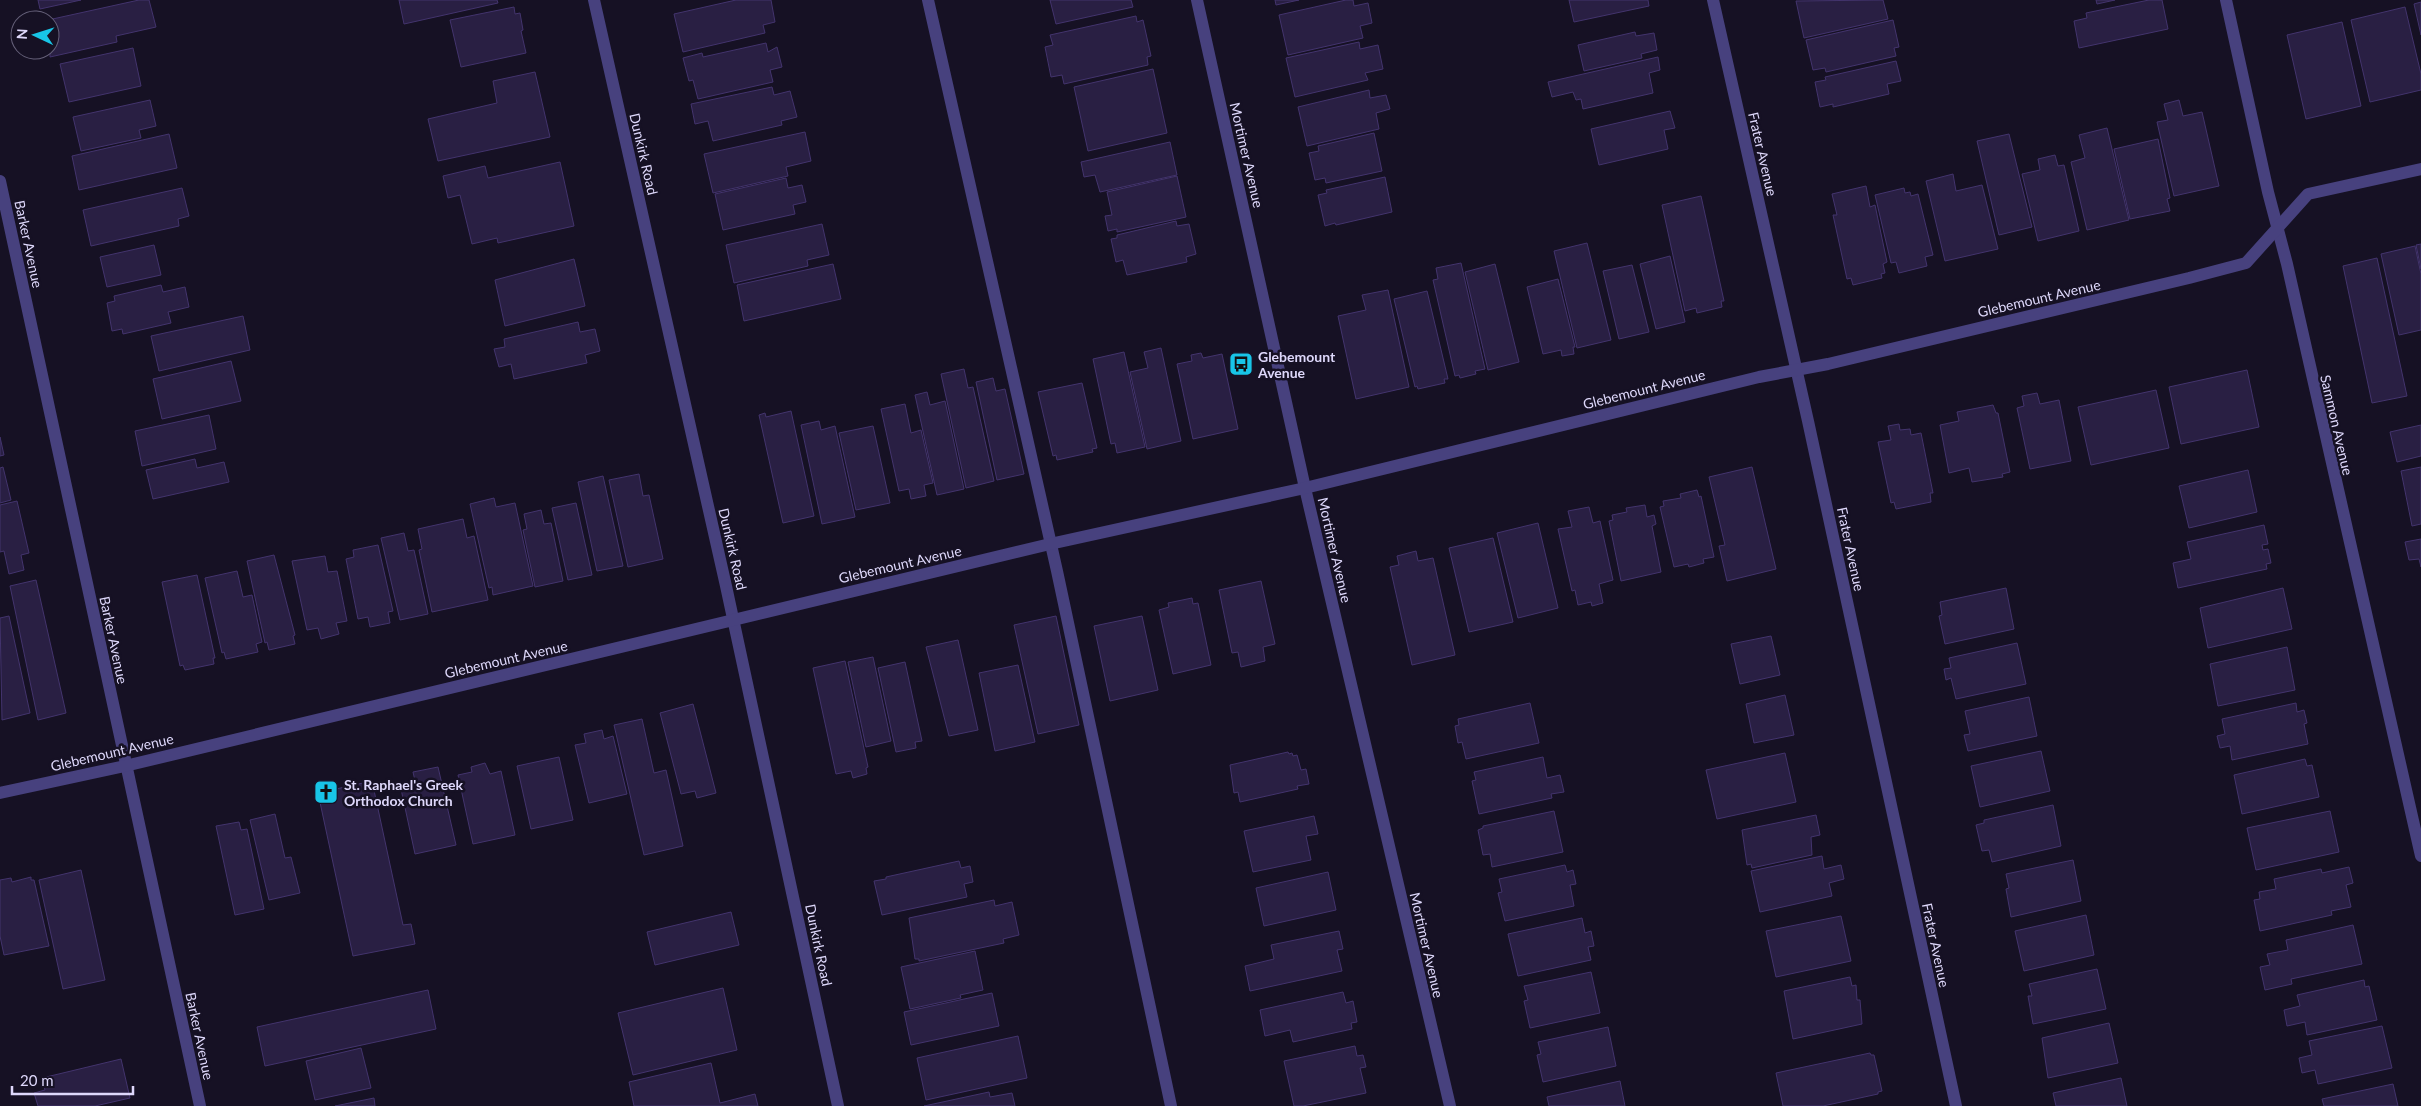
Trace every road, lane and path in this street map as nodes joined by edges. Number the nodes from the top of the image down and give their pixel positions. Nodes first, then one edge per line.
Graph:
1 (594, 0) edge
2 (928, 0) edge
3 (1197, 0) edge
4 (1713, 0) edge
5 (2226, 0) edge
6 (2421, 169) edge
7 (0, 181) edge
8 (2277, 229) junction
9 (1796, 370) junction
10 (1305, 488) junction
11 (1050, 544) junction
12 (733, 620) junction
13 (125, 766) junction
14 (0, 793) edge
15 (2421, 856) edge
16 (200, 1106) edge
17 (838, 1106) edge
18 (1171, 1106) edge
19 (1450, 1106) edge
20 (1956, 1106) edge

1 - 12 street, Dunkirk Road
2 - 11 street
3 - 10 street, Mortimer Avenue
4 - 9 street, Frater Avenue
5 - 8 street, Sammon Avenue
6 - 8 street, Glebemount Avenue
7 - 13 street, Barker Avenue
8 - 9 street, Glebemount Avenue
8 - 15 street, Sammon Avenue
9 - 10 street, Glebemount Avenue
9 - 20 street, Frater Avenue
10 - 11 street, Glebemount Avenue
10 - 19 street, Mortimer Avenue
11 - 12 street, Glebemount Avenue
11 - 18 street
12 - 13 street, Glebemount Avenue
12 - 17 street, Dunkirk Road
13 - 14 street, Glebemount Avenue
13 - 16 street, Barker Avenue

